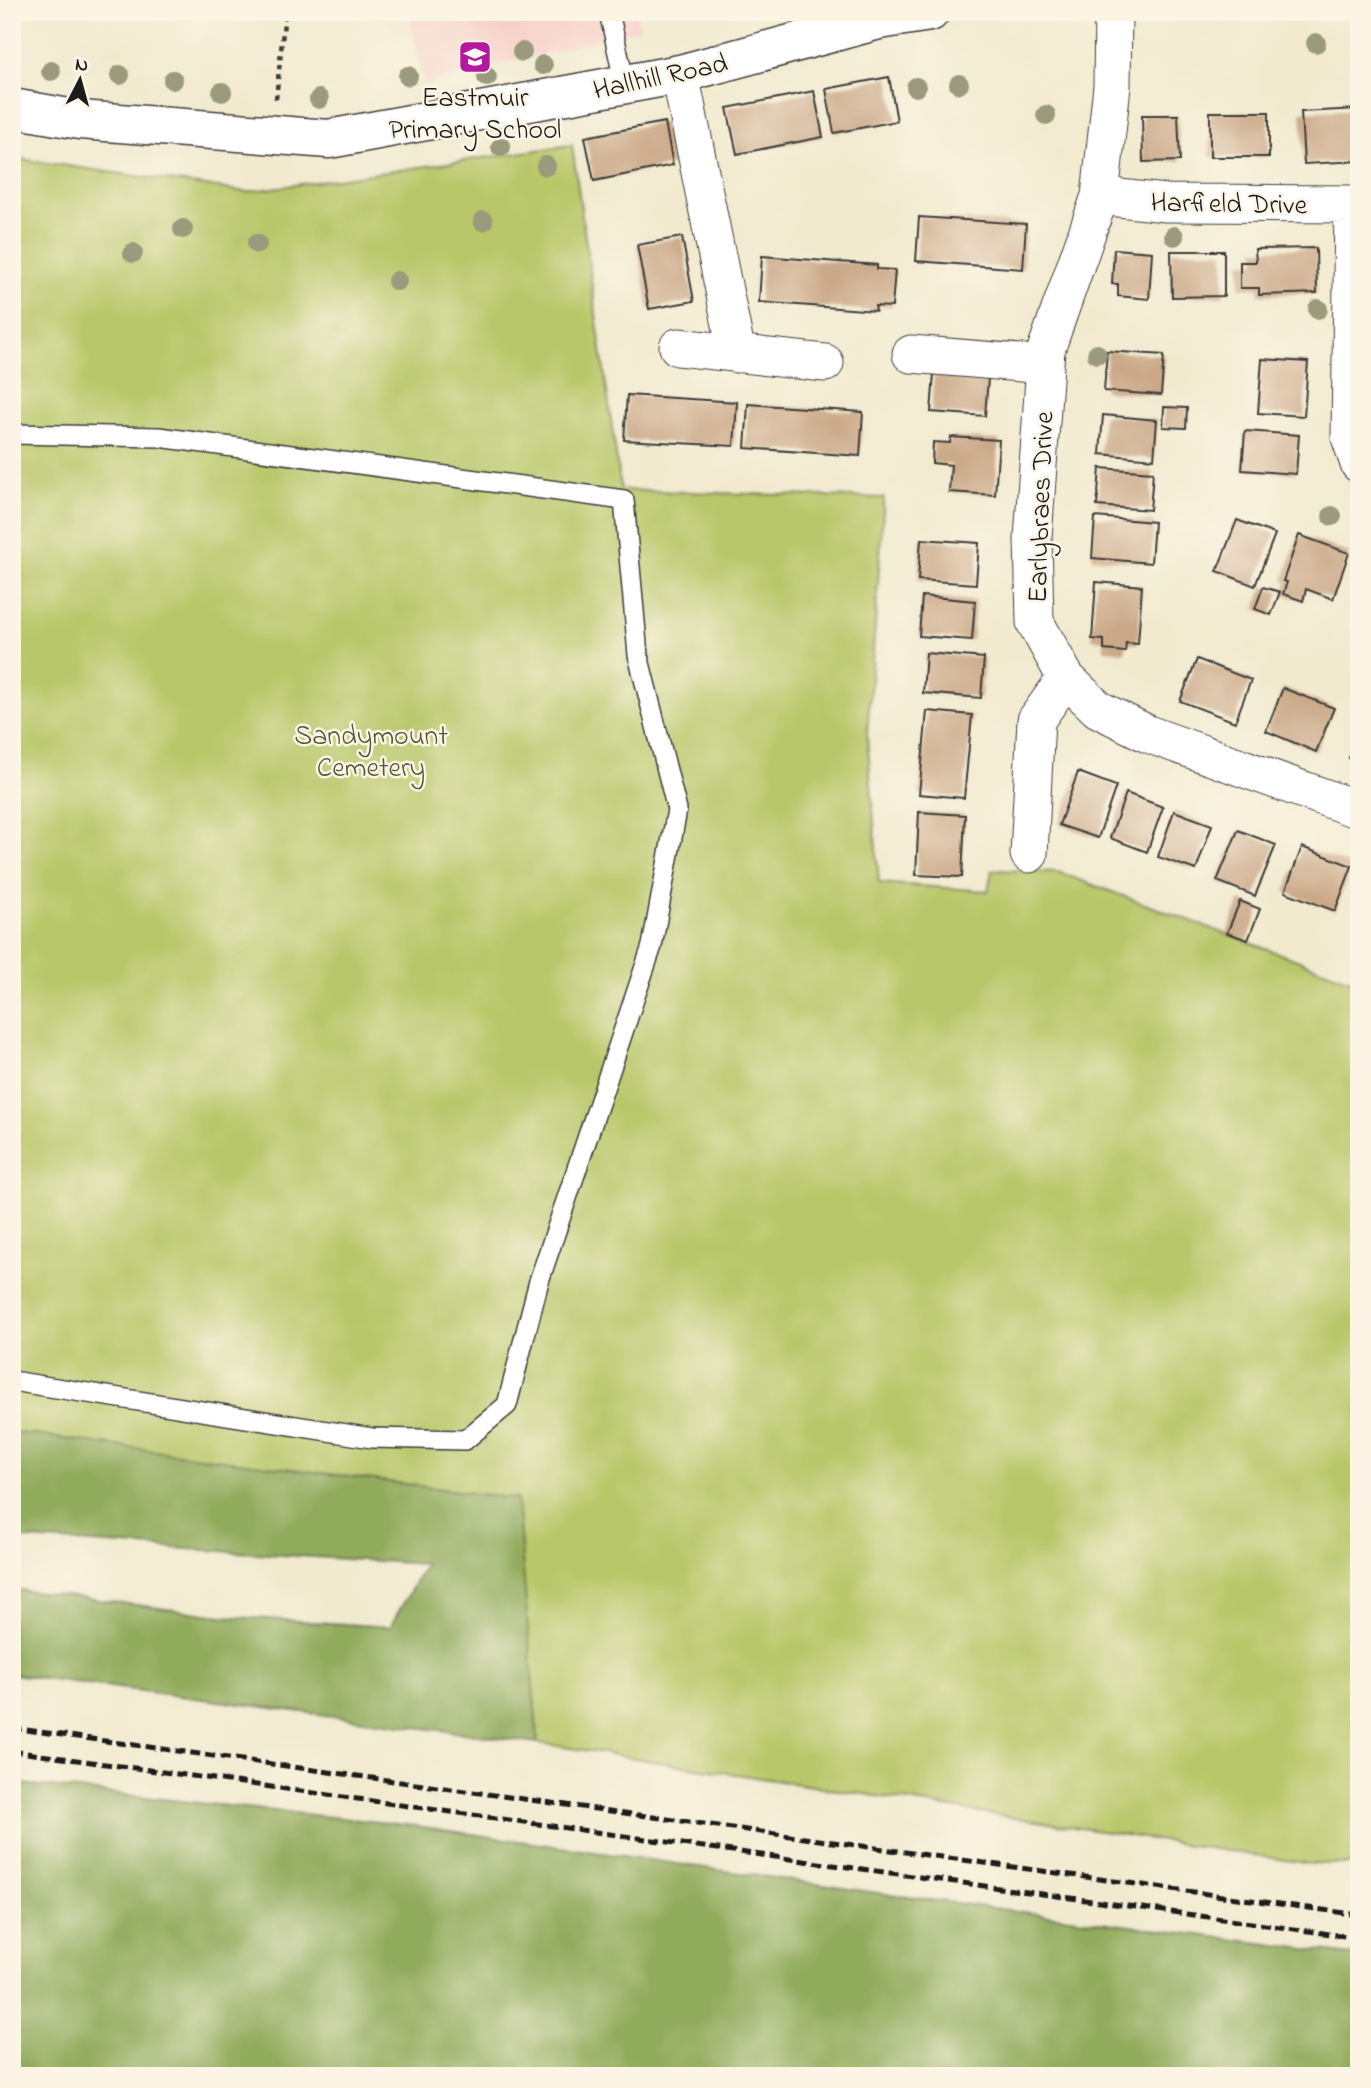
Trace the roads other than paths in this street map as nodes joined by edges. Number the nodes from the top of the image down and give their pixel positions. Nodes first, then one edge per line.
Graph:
1 (609, 12) edge
2 (930, 12) edge
3 (1113, 12) edge
4 (680, 74) junction
5 (625, 85) junction
6 (12, 108) edge
7 (1100, 196) junction
8 (1356, 204) edge
9 (678, 347) dead end
10 (737, 354) junction
11 (911, 354) dead end
12 (825, 363) dead end
13 (1045, 365) junction
14 (12, 434) edge
15 (1359, 464) edge
16 (1066, 678) junction
17 (1359, 810) edge
18 (1029, 854) dead end
19 (12, 1381) edge

1 - 5 lane
2 - 4 street, Hallhill Road
3 - 7 street, Earlybraes Drive
4 - 5 street, Hallhill Road
4 - 10 street
5 - 6 street, Hallhill Road
7 - 8 street, Harfield Drive
7 - 13 street, Earlybraes Drive
8 - 15 street
9 - 10 street
10 - 12 street
11 - 13 street
13 - 16 street, Earlybraes Drive
14 - 19 lane
16 - 17 street, Earlybraes Drive
16 - 18 street

